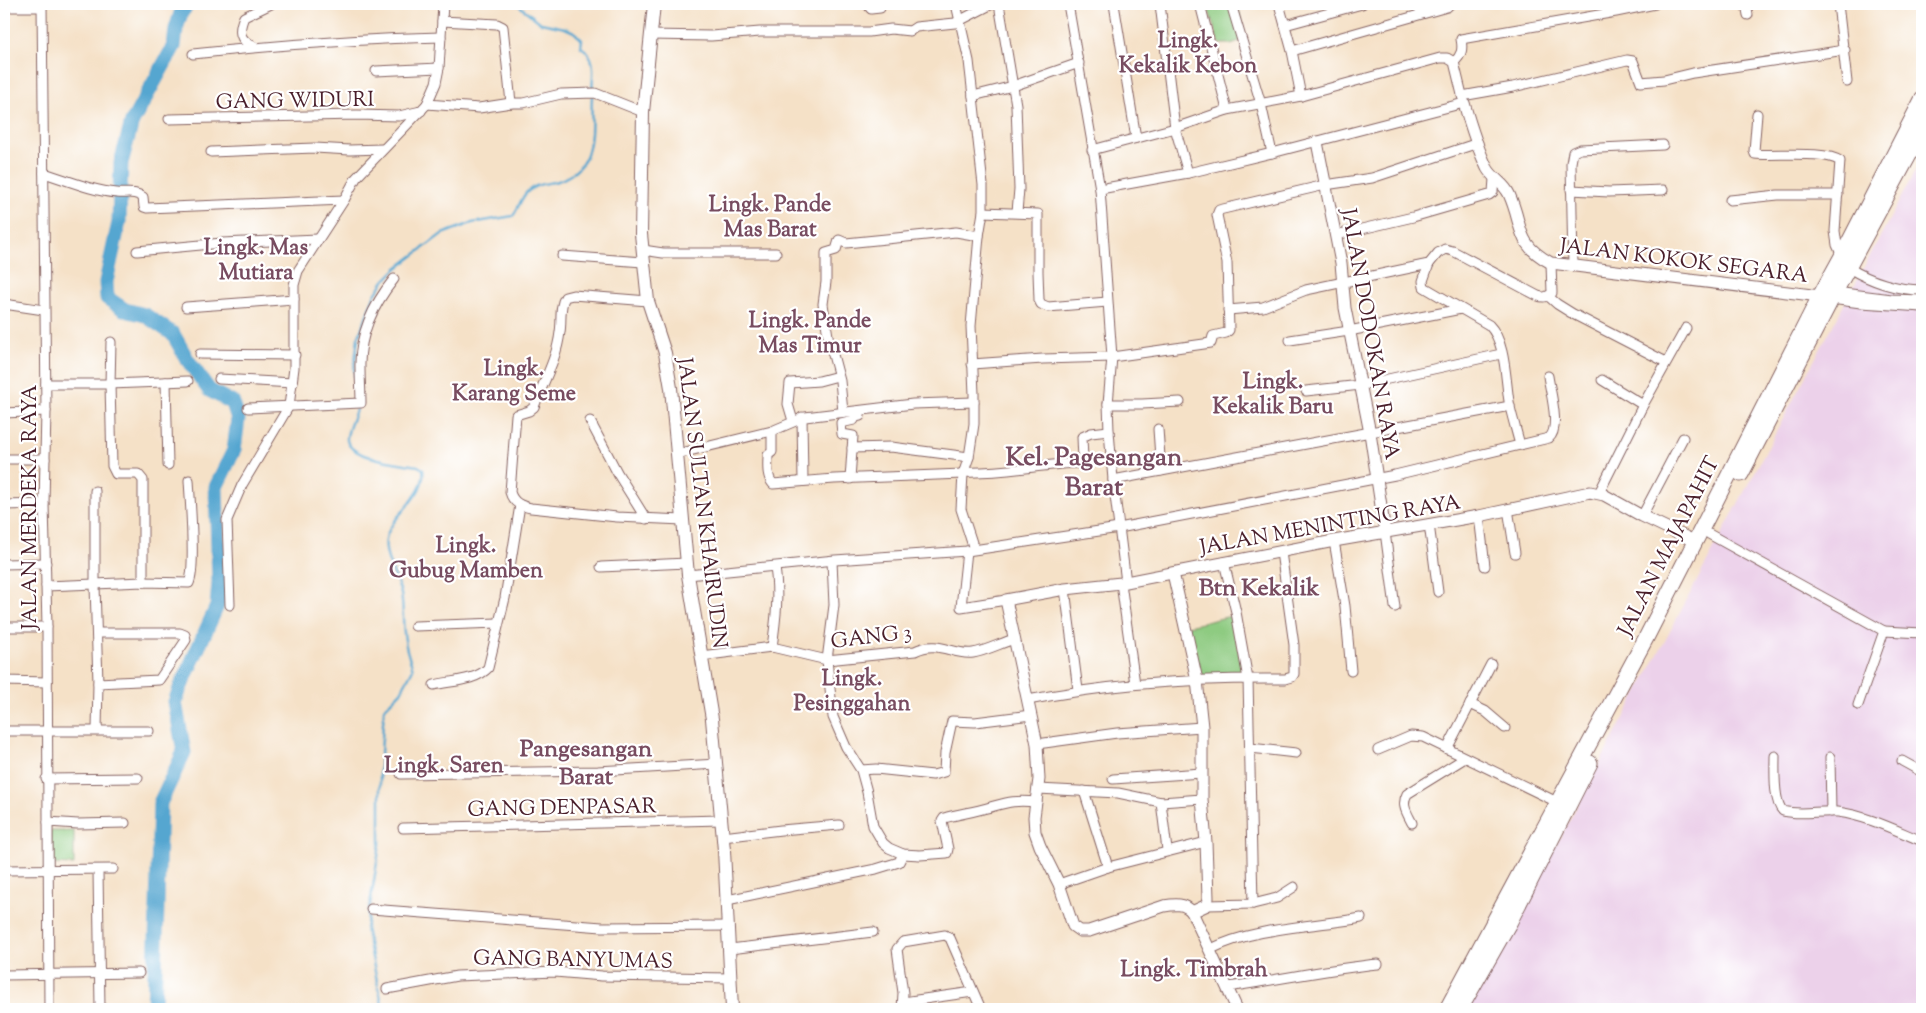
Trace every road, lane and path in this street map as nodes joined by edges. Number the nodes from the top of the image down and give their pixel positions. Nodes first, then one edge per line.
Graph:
1 (271, 4) edge
2 (443, 4) edge
3 (654, 4) edge
4 (867, 4) edge
5 (880, 4) edge
6 (956, 4) edge
7 (992, 4) edge
8 (999, 4) edge
9 (1069, 4) edge
10 (1114, 4) edge
11 (1160, 4) edge
12 (1200, 4) edge
13 (1231, 4) edge
14 (1279, 4) edge
15 (1362, 4) edge
16 (1450, 4) edge
17 (1655, 4) edge
18 (1746, 4) edge
19 (1838, 4) edge
20 (42, 6) edge
21 (4, 7) edge
22 (1748, 15) dead end
23 (442, 21) junction
24 (960, 21) junction
25 (1285, 25) junction
26 (650, 35) junction
27 (441, 37) junction
28 (254, 47) junction
29 (1845, 50) junction
30 (1292, 51) junction
31 (193, 54) dead end
32 (1079, 62) junction
33 (1454, 62) junction
34 (439, 68) junction
35 (376, 71) dead end
36 (1848, 82) dead end
37 (1013, 86) junction
38 (973, 96) junction
39 (1301, 96) junction
40 (1463, 99) junction
41 (1922, 100) edge
42 (511, 103) junction
43 (1261, 104) junction
44 (424, 108) junction
45 (1226, 110) junction
46 (643, 112) junction
47 (1757, 114) dead end
48 (169, 119) dead end
49 (1175, 128) junction
50 (1922, 131) edge
51 (1136, 138) junction
52 (1316, 142) junction
53 (1478, 144) junction
54 (1663, 145) dead end
55 (382, 149) junction
56 (1092, 150) junction
57 (211, 152) dead end
58 (1272, 153) junction
59 (44, 173) junction
60 (1188, 173) junction
61 (1494, 179) junction
62 (1325, 185) junction
63 (1100, 189) junction
64 (1571, 190) junction
65 (1662, 190) dead end
66 (1838, 194) junction
67 (344, 200) junction
68 (1730, 200) dead end
69 (983, 212) junction
70 (1017, 212) junction
71 (1336, 235) junction
72 (979, 236) junction
73 (318, 239) junction
74 (137, 251) dead end
75 (776, 253) dead end
76 (562, 256) dead end
77 (643, 256) junction
78 (1845, 262) junction
79 (1551, 263) junction
80 (1429, 264) junction
81 (1573, 266) junction
82 (394, 278) dead end
83 (1344, 282) junction
84 (1922, 290) edge
85 (1828, 296) junction
86 (1546, 297) junction
87 (294, 300) junction
88 (1922, 300) edge
89 (648, 301) junction
90 (1107, 302) junction
91 (4, 304) edge
92 (186, 307) dead end
93 (1922, 307) edge
94 (1461, 309) junction
95 (44, 310) junction
96 (1228, 310) junction
97 (1686, 328) dead end
98 (1349, 331) junction
99 (1290, 340) dead end
100 (111, 342) dead end
101 (200, 354) dead end
102 (1501, 354) junction
103 (295, 355) junction
104 (1112, 357) junction
105 (1666, 362) junction
106 (972, 364) junction
107 (838, 376) junction
108 (1548, 376) dead end
109 (220, 379) dead end
110 (1602, 380) dead end
111 (188, 381) dead end
112 (166, 382) junction
113 (293, 383) junction
114 (46, 384) junction
115 (110, 384) junction
116 (1361, 385) junction
117 (1306, 391) dead end
118 (974, 402) junction
119 (1180, 402) dead end
120 (1108, 404) junction
121 (1643, 405) junction
122 (289, 406) junction
123 (1510, 406) junction
124 (248, 408) dead end
125 (46, 411) junction
126 (858, 411) junction
127 (843, 412) junction
128 (4, 413) edge
129 (804, 417) junction
130 (590, 421) dead end
131 (793, 421) junction
132 (1158, 429) dead end
133 (1109, 431) junction
134 (772, 432) junction
135 (1370, 433) junction
136 (1683, 438) dead end
137 (1520, 445) junction
138 (852, 448) junction
139 (676, 454) junction
140 (969, 457) junction
141 (4, 459) edge
142 (45, 459) junction
143 (168, 465) dead end
144 (1161, 471) junction
145 (963, 473) junction
146 (850, 479) junction
147 (1377, 479) junction
148 (189, 480) dead end
149 (1113, 480) junction
150 (803, 481) junction
151 (1729, 485) junction
152 (95, 491) dead end
153 (1599, 493) junction
154 (44, 504) junction
155 (4, 505) edge
156 (520, 505) junction
157 (1508, 509) junction
158 (1479, 516) junction
159 (1642, 516) junction
160 (646, 518) junction
161 (683, 520) junction
162 (1428, 524) junction
163 (1119, 528) junction
164 (1386, 532) junction
165 (1709, 534) junction
166 (1334, 541) junction
167 (1694, 541) junction
168 (971, 550) junction
169 (1281, 552) junction
170 (1515, 553) dead end
171 (832, 560) junction
172 (1224, 562) junction
173 (46, 563) junction
174 (4, 564) edge
175 (775, 566) junction
176 (1485, 566) dead end
177 (601, 567) dead end
178 (688, 569) junction
179 (1173, 572) junction
180 (144, 582) junction
181 (1123, 583) junction
182 (95, 584) junction
183 (46, 586) junction
184 (1065, 589) junction
185 (1438, 592) dead end
186 (1006, 600) junction
187 (230, 605) dead end
188 (1395, 607) dead end
189 (498, 623) junction
190 (415, 626) dead end
191 (4, 627) edge
192 (47, 627) junction
193 (1884, 631) junction
194 (97, 633) junction
195 (1922, 633) edge
196 (1014, 639) junction
197 (772, 647) junction
198 (702, 656) junction
199 (826, 660) junction
200 (1491, 664) dead end
201 (1351, 672) dead end
202 (1248, 679) junction
203 (1197, 680) junction
204 (4, 681) edge
205 (47, 682) junction
206 (98, 683) junction
207 (1135, 684) junction
208 (434, 685) dead end
209 (1078, 690) junction
210 (1028, 700) junction
211 (1470, 704) junction
212 (1858, 705) dead end
213 (1032, 715) junction
214 (1202, 727) junction
215 (1505, 728) dead end
216 (97, 730) junction
217 (4, 731) edge
218 (48, 731) junction
219 (149, 731) dead end
220 (1037, 744) junction
221 (1250, 748) junction
222 (1378, 750) dead end
223 (1447, 750) junction
224 (1296, 753) dead end
225 (1589, 754) junction
226 (1775, 756) dead end
227 (1830, 757) dead end
228 (1465, 758) junction
229 (1902, 761) dead end
230 (717, 764) junction
231 (861, 770) junction
232 (1922, 772) edge
233 (1202, 773) junction
234 (401, 774) dead end
235 (1578, 775) junction
236 (138, 778) dead end
237 (46, 780) junction
238 (1113, 780) dead end
239 (1038, 789) junction
240 (1084, 791) junction
241 (1202, 799) junction
242 (1036, 802) junction
243 (1161, 802) junction
244 (1557, 802) junction
245 (1831, 812) junction
246 (721, 820) junction
247 (48, 822) junction
248 (125, 823) dead end
249 (1412, 823) dead end
250 (839, 825) dead end
251 (403, 828) dead end
252 (723, 837) junction
253 (1922, 841) edge
254 (1206, 842) junction
255 (1167, 850) junction
256 (903, 854) junction
257 (1108, 866) junction
258 (113, 869) dead end
259 (4, 870) edge
260 (47, 870) junction
261 (98, 870) junction
262 (1059, 884) junction
263 (1294, 887) dead end
264 (727, 900) junction
265 (1253, 904) junction
266 (1207, 905) junction
267 (371, 909) dead end
268 (1192, 912) junction
269 (1361, 918) dead end
270 (728, 926) junction
271 (873, 932) dead end
272 (730, 949) junction
273 (1210, 949) junction
274 (1378, 964) dead end
275 (139, 973) dead end
276 (4, 975) edge
277 (49, 975) junction
278 (99, 975) junction
279 (730, 978) junction
280 (1227, 987) junction
281 (387, 989) dead end
282 (973, 992) junction
283 (902, 1006) edge
284 (49, 1009) edge
285 (100, 1009) edge
286 (732, 1009) edge
287 (981, 1009) edge
288 (1237, 1009) edge
289 (1447, 1009) edge
290 (1460, 1009) edge

1 - 28 street
2 - 23 street
3 - 26 main road, JALAN SULTAN KHAIRUDIN
4 - 5 street
6 - 24 street
7 - 24 street
8 - 37 street
9 - 32 street
10 - 51 street
11 - 49 street
12 - 45 street
13 - 43 street
14 - 25 street
15 - 25 street
16 - 30 street
17 - 33 street
18 - 22 street
19 - 29 street
20 - 21 street
20 - 59 street, JALAN MERDEKA RAYA
23 - 27 street
23 - 42 street
24 - 26 street
24 - 38 street
25 - 30 street
26 - 46 main road, JALAN SULTAN KHAIRUDIN
27 - 28 street
27 - 34 street
28 - 31 street
29 - 36 street
29 - 40 street
30 - 39 street
32 - 37 street
32 - 56 street
33 - 39 street
33 - 40 street
34 - 35 street
34 - 44 street
37 - 38 street
37 - 70 street
38 - 69 street
39 - 43 street
40 - 52 street
40 - 53 street, JALAN KOKOK SEGARA
41 - 78 main road, JALAN MAJAPAHIT
42 - 44 street, GANG WIDURI
42 - 46 street, GANG WIDURI
43 - 45 street
43 - 58 street
44 - 48 street, GANG WIDURI
44 - 55 street
45 - 49 street
46 - 77 main road, JALAN SULTAN KHAIRUDIN
47 - 66 street
49 - 51 street
49 - 60 street
50 - 78 main road, JALAN MAJAPAHIT
51 - 56 street
52 - 58 street
52 - 62 street, JALAN DODOKAN RAYA
53 - 61 street, JALAN KOKOK SEGARA
53 - 62 street
54 - 64 street
55 - 57 street
55 - 67 street
56 - 63 street
58 - 60 street
59 - 67 street
59 - 95 street, JALAN MERDEKA RAYA
60 - 63 street
61 - 71 street
61 - 79 street, JALAN KOKOK SEGARA
62 - 71 street, JALAN DODOKAN RAYA
62 - 96 street
63 - 90 street
64 - 65 street
64 - 81 street
66 - 68 street
66 - 78 street
67 - 73 street
69 - 70 street
69 - 72 street
70 - 90 street
71 - 83 street, JALAN DODOKAN RAYA
72 - 106 street
72 - 107 street
73 - 74 street
73 - 87 street
75 - 77 street
76 - 77 street
77 - 89 main road, JALAN SULTAN KHAIRUDIN
78 - 84 street
78 - 85 main road, JALAN MAJAPAHIT
79 - 81 street, JALAN KOKOK SEGARA
79 - 86 street
80 - 83 street
80 - 86 street
80 - 94 street
81 - 85 street, JALAN KOKOK SEGARA
82 - 122 street
83 - 96 street
83 - 98 street, JALAN DODOKAN RAYA
85 - 88 street
85 - 93 street
85 - 151 main road, JALAN MAJAPAHIT
86 - 105 street
87 - 92 street
87 - 103 street
89 - 139 main road, JALAN SULTAN KHAIRUDIN
89 - 156 street
90 - 104 street
91 - 95 street
94 - 98 street
94 - 102 street
95 - 114 street, JALAN MERDEKA RAYA
96 - 104 street
97 - 105 street
98 - 99 street
98 - 116 street, JALAN DODOKAN RAYA
100 - 115 street
101 - 103 street
102 - 116 street
102 - 123 street
103 - 113 street
104 - 106 street
104 - 120 street
105 - 121 street
106 - 118 street
107 - 127 street
107 - 131 street
108 - 137 street
109 - 113 street
110 - 121 street
111 - 112 street
112 - 115 street
112 - 143 street
113 - 122 street
114 - 115 street
114 - 125 street, JALAN MERDEKA RAYA
115 - 180 street
116 - 117 street
116 - 135 street, JALAN DODOKAN RAYA
118 - 126 street
118 - 140 street
119 - 120 street
120 - 133 street
121 - 153 street
122 - 124 street
122 - 187 street
123 - 135 street
123 - 137 street
125 - 128 street
125 - 142 street, JALAN MERDEKA RAYA
126 - 127 street
126 - 138 street
127 - 129 street
129 - 131 street
129 - 150 street
130 - 160 street
131 - 134 street
132 - 144 street
133 - 145 street
133 - 149 street
134 - 139 street
134 - 150 street
135 - 144 street
135 - 147 street, JALAN DODOKAN RAYA
136 - 159 street
137 - 147 street
138 - 140 street
138 - 146 street
139 - 161 main road, JALAN SULTAN KHAIRUDIN
140 - 145 street
141 - 142 street
142 - 154 street, JALAN MERDEKA RAYA
144 - 149 street
145 - 146 street
145 - 168 street
146 - 150 street
147 - 163 street
147 - 164 street, JALAN DODOKAN RAYA
148 - 180 street
149 - 163 street
151 - 165 main road, JALAN MAJAPAHIT
151 - 167 main road, JALAN MAJAPAHIT
152 - 182 street
153 - 157 street, JALAN MENINTING RAYA
153 - 159 street
154 - 155 street
154 - 173 street, JALAN MERDEKA RAYA
156 - 160 street
156 - 189 street
157 - 158 street, JALAN MENINTING RAYA
157 - 170 street
158 - 162 street, JALAN MENINTING RAYA
158 - 176 street
159 - 167 street
160 - 161 street
161 - 178 main road, JALAN SULTAN KHAIRUDIN
162 - 164 street, JALAN MENINTING RAYA
162 - 185 street
163 - 168 street
163 - 181 street
164 - 166 street, JALAN MENINTING RAYA
164 - 188 street
165 - 193 street
165 - 225 main road, JALAN MAJAPAHIT
166 - 169 street, JALAN MENINTING RAYA
166 - 201 street
167 - 225 main road, JALAN MAJAPAHIT
168 - 171 street
168 - 186 street, JALAN MENINTING RAYA
169 - 172 street, JALAN MENINTING RAYA
169 - 202 street
171 - 175 street
171 - 199 street
172 - 179 street, JALAN MENINTING RAYA
172 - 202 street
173 - 174 street
173 - 183 street, JALAN MERDEKA RAYA
175 - 178 street
175 - 197 street
177 - 178 street
178 - 198 main road, JALAN SULTAN KHAIRUDIN
179 - 181 street, JALAN MENINTING RAYA
179 - 203 street
180 - 182 street
181 - 184 street, JALAN MENINTING RAYA
181 - 207 street
182 - 183 street
182 - 194 street
183 - 192 street, JALAN MERDEKA RAYA
184 - 186 street, JALAN MENINTING RAYA
184 - 209 street
186 - 196 street
189 - 190 street
189 - 208 street
191 - 192 street
192 - 205 street, JALAN MERDEKA RAYA
193 - 195 street
193 - 212 street
194 - 206 street
194 - 206 street
196 - 199 street, GANG 3
196 - 210 street
197 - 198 street, GANG 3
197 - 199 street, GANG 3
198 - 230 main road, JALAN SULTAN KHAIRUDIN
199 - 231 street
200 - 211 street
202 - 203 street
202 - 221 street
203 - 207 street
203 - 214 street
204 - 205 street
205 - 218 street, JALAN MERDEKA RAYA
206 - 216 street
207 - 209 street
209 - 210 street
210 - 213 street
211 - 215 street
211 - 223 street
213 - 220 street
213 - 231 street
214 - 220 street
214 - 233 street
216 - 218 street
216 - 219 street
217 - 218 street
218 - 237 street, JALAN MERDEKA RAYA
220 - 239 street
221 - 224 street
221 - 265 street
222 - 223 street
223 - 228 street
225 - 235 main road, JALAN MAJAPAHIT
226 - 245 street
227 - 245 street
228 - 244 street
228 - 249 street
229 - 232 street
230 - 234 street
230 - 246 main road, JALAN SULTAN KHAIRUDIN
231 - 256 street
233 - 238 street
233 - 241 street
235 - 244 main road, JALAN MAJAPAHIT
235 - 290 main road, JALAN MAJAPAHIT
236 - 237 street
237 - 247 street, JALAN MERDEKA RAYA
239 - 240 street
239 - 242 street
240 - 243 street
240 - 257 street
241 - 243 street
241 - 254 street
242 - 256 street
242 - 262 street
243 - 255 street
244 - 289 main road, JALAN MAJAPAHIT
245 - 253 street
246 - 251 street, GANG DENPASAR
246 - 252 main road, JALAN SULTAN KHAIRUDIN
247 - 248 street
247 - 260 street, JALAN MERDEKA RAYA
250 - 252 street
252 - 264 main road, JALAN SULTAN KHAIRUDIN
254 - 255 street
254 - 266 street
255 - 257 street
256 - 264 street
257 - 262 street
258 - 261 street
259 - 260 street
260 - 261 street
260 - 277 street, JALAN MERDEKA RAYA
261 - 278 street
262 - 268 street
263 - 265 street
264 - 270 main road, JALAN SULTAN KHAIRUDIN
265 - 266 street
266 - 268 street
267 - 270 street
268 - 273 street
269 - 273 street
270 - 272 main road, JALAN SULTAN KHAIRUDIN
271 - 272 street
272 - 279 main road, JALAN SULTAN KHAIRUDIN
273 - 280 street
274 - 280 street
275 - 278 street
276 - 277 street
277 - 278 street
277 - 284 street, JALAN MERDEKA RAYA
278 - 285 street
279 - 281 street, GANG BANYUMAS
279 - 286 main road, JALAN SULTAN KHAIRUDIN
280 - 288 street
282 - 283 street
282 - 283 street
282 - 287 street

